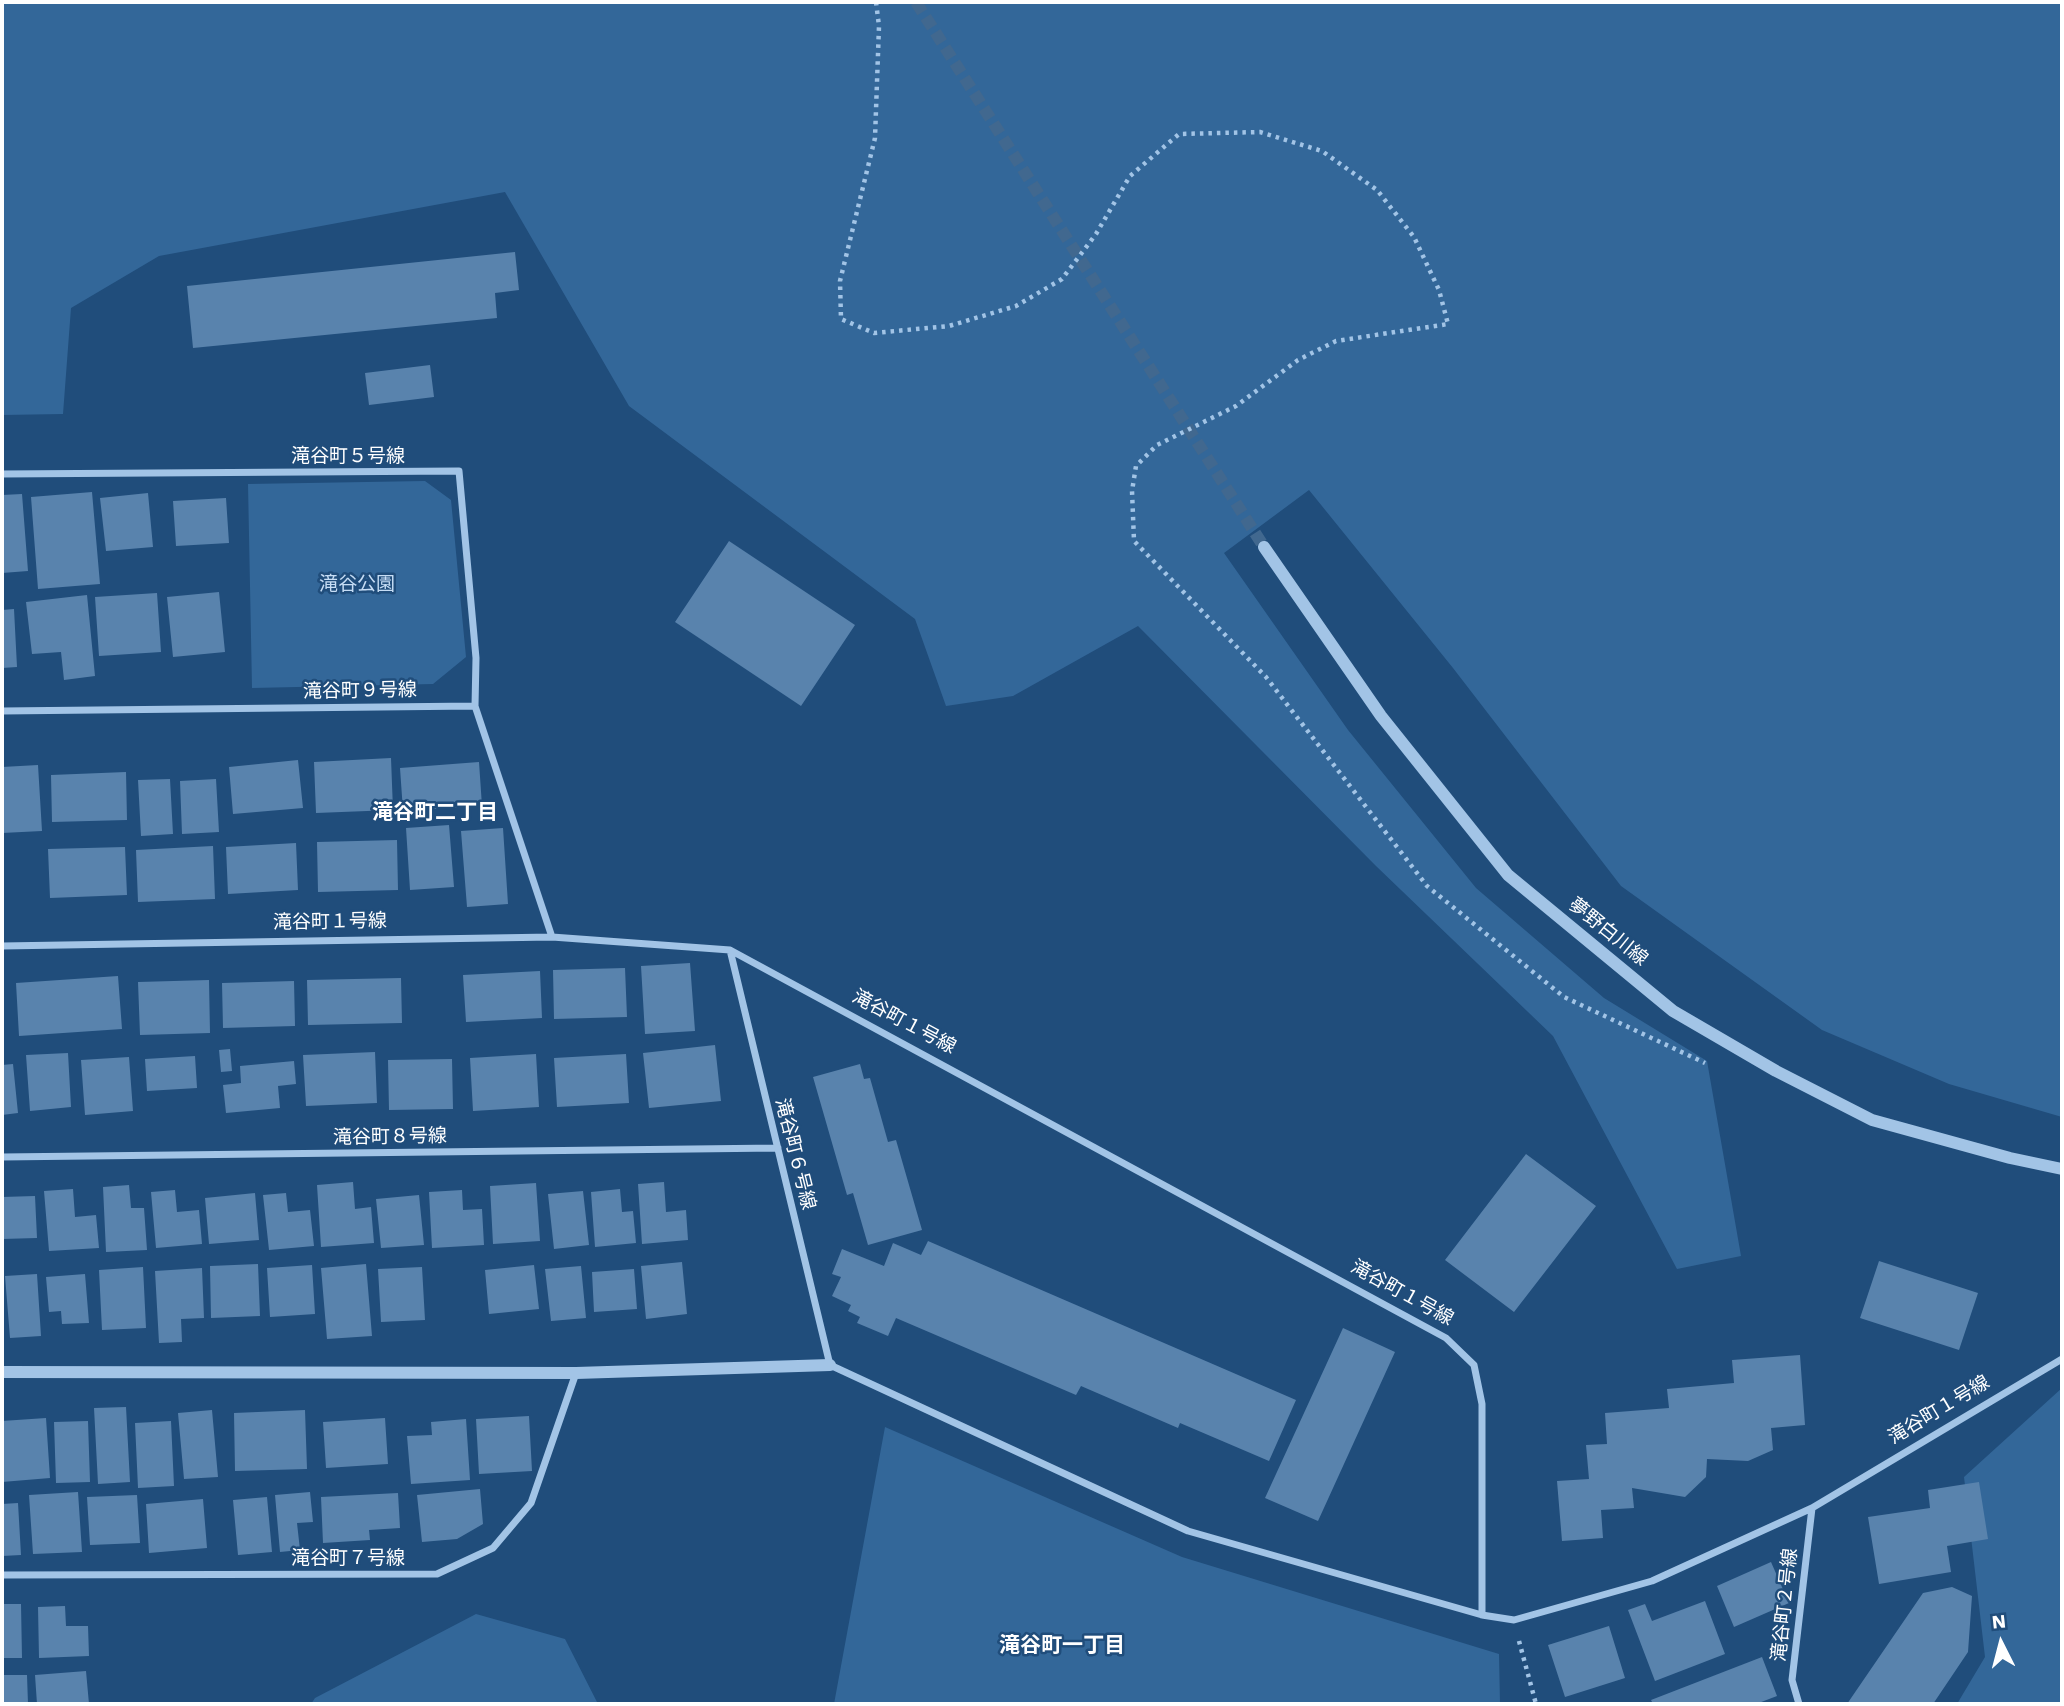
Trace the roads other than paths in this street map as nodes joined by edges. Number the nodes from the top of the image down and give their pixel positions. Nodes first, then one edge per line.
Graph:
1 (2, 474) edge
2 (1264, 547) tunnel mouth
3 (475, 706) junction
4 (2, 711) edge
5 (552, 937) junction
6 (2, 946) edge
7 (730, 950) junction
8 (778, 1147) junction
9 (2, 1157) edge
10 (2062, 1170) edge
11 (2062, 1359) edge
12 (830, 1365) junction
13 (2, 1372) edge
14 (576, 1373) junction
15 (1812, 1508) junction
16 (2, 1575) edge
17 (1482, 1615) junction
18 (1799, 1704) edge

1 - 3 street, 滝谷町５号線
2 - 10 street, 夢野白川線
3 - 4 street, 滝谷町９号線
3 - 5 street
5 - 6 street, 滝谷町１号線
5 - 7 street, 滝谷町１号線
7 - 8 street, 滝谷町６号線
7 - 17 street, 滝谷町１号線
8 - 9 street, 滝谷町８号線
8 - 12 street, 滝谷町６号線
11 - 15 street, 滝谷町１号線
12 - 14 street, 滝谷町１号線
12 - 17 street, 滝谷町１号線
13 - 14 street, 滝谷町１号線
14 - 16 street, 滝谷町７号線
15 - 17 street, 滝谷町１号線
15 - 18 street, 滝谷町２号線

